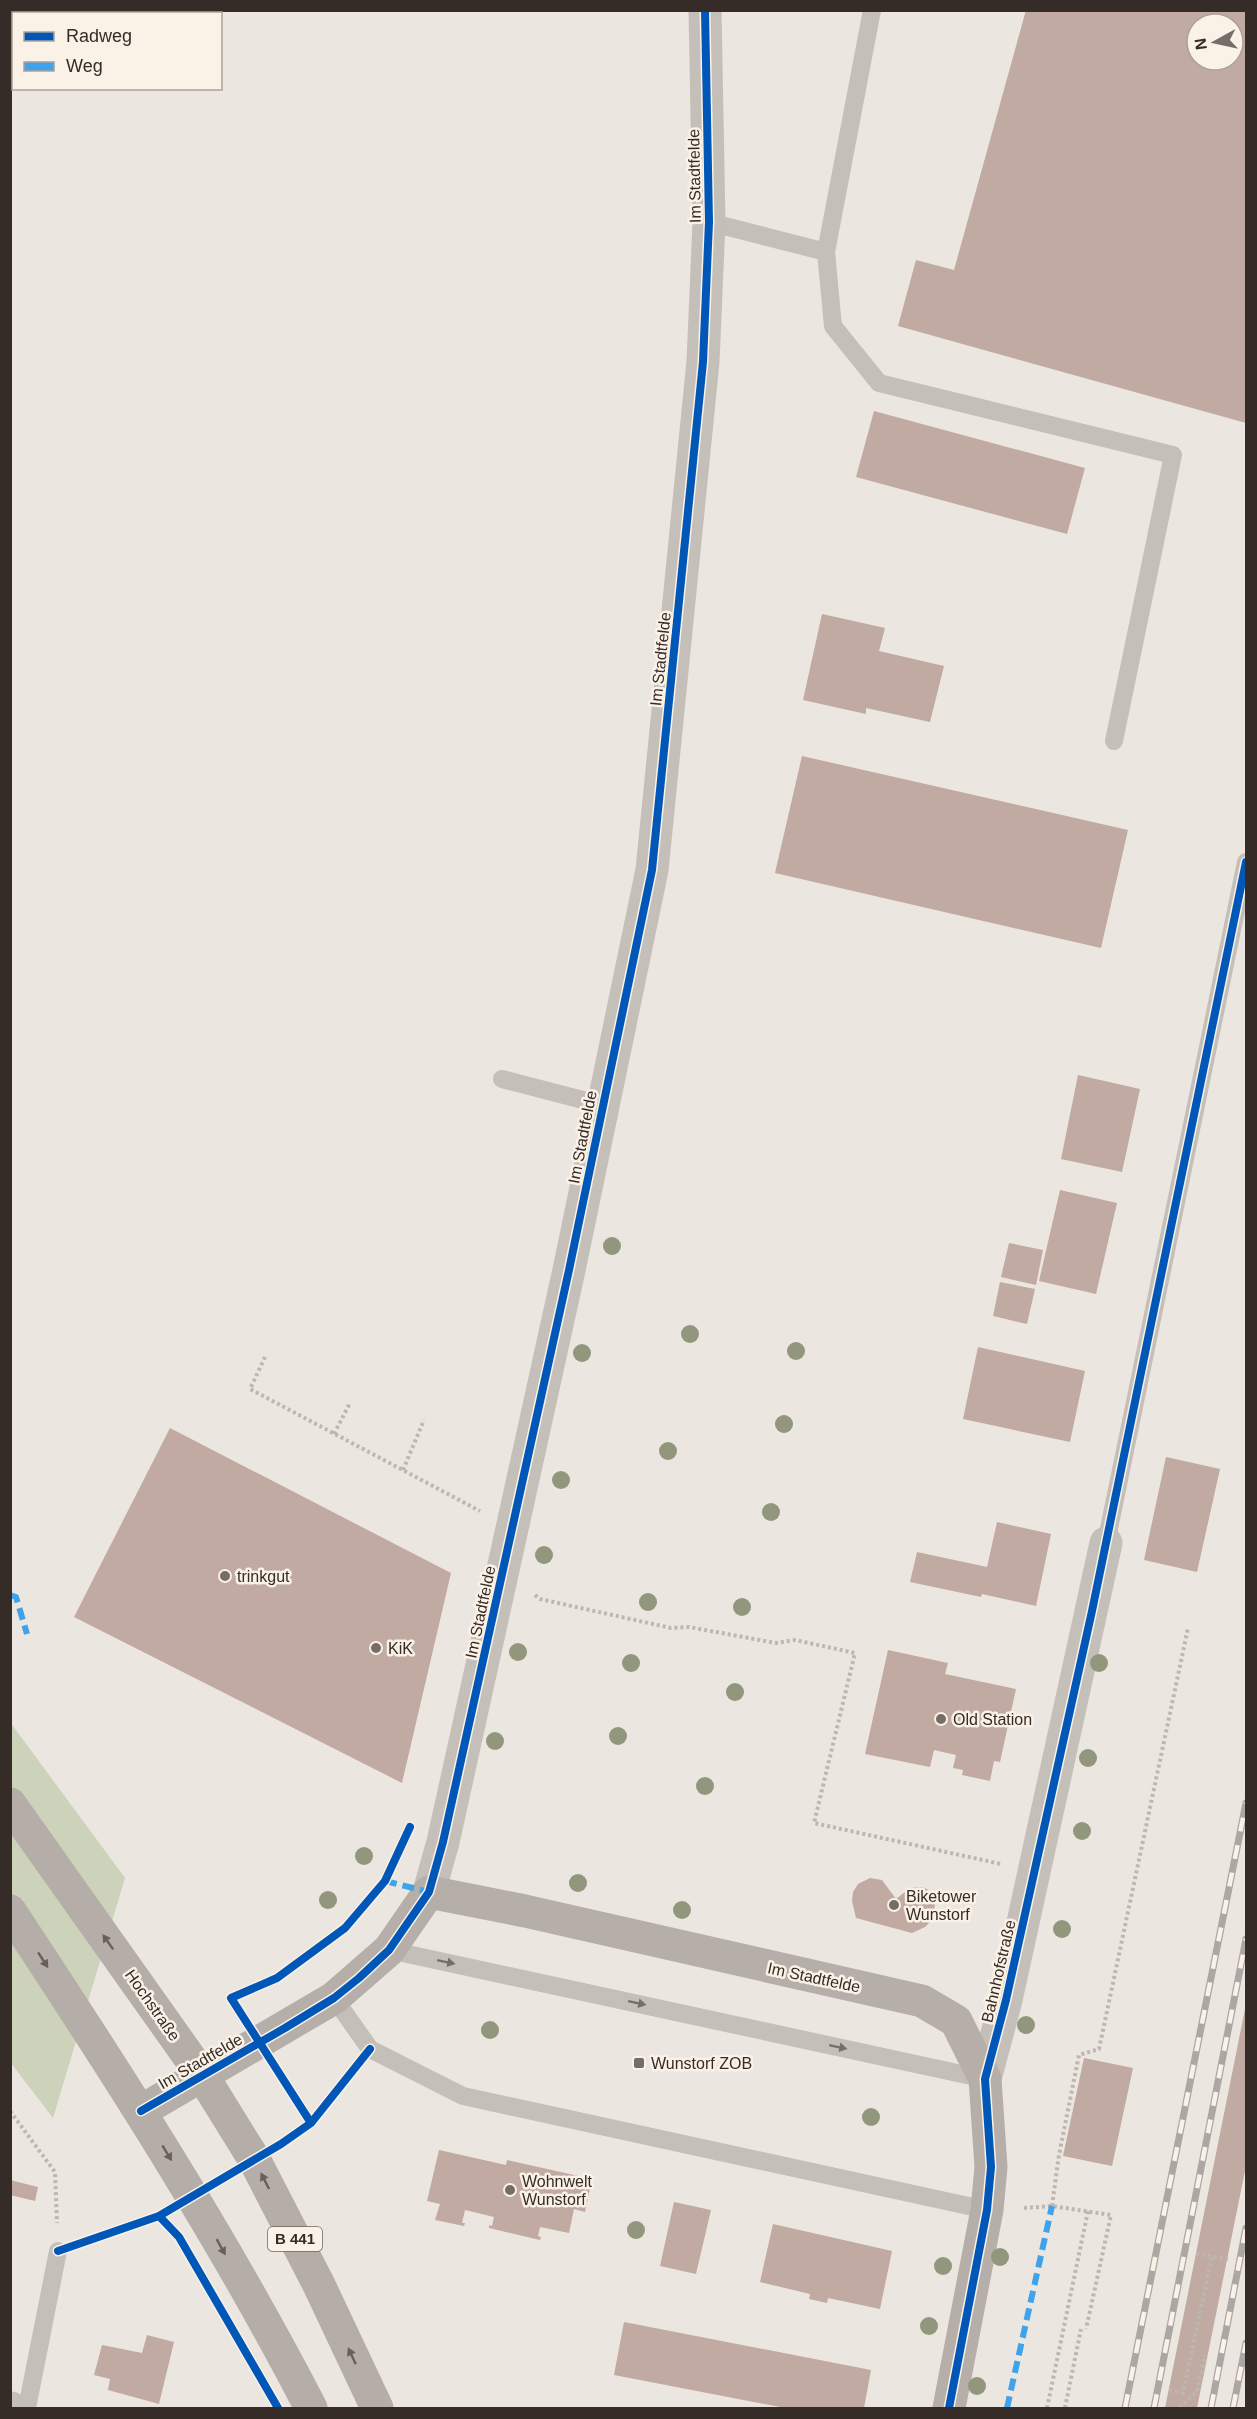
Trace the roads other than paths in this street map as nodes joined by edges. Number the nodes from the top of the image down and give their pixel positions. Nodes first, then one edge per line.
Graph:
1 (705, 10) edge
2 (872, 10) edge
3 (709, 222) junction
4 (826, 252) junction
5 (1114, 741) dead end
6 (1246, 862) edge
7 (502, 1079) dead end
8 (602, 1105) junction
9 (1106, 1543) joint
10 (10, 1804) edge
11 (429, 1892) junction
12 (10, 1911) edge
13 (389, 1950) junction
14 (334, 1998) junction
15 (202, 2075) junction
16 (985, 2079) junction
17 (141, 2111) junction
18 (987, 2210) junction
19 (58, 2251) road end
20 (27, 2409) edge
21 (311, 2409) edge
22 (377, 2409) edge
23 (949, 2409) edge

1 - 3 street, Im Stadtfelde
2 - 4 lane
3 - 4 lane
3 - 8 street, Im Stadtfelde
4 - 5 lane
6 - 9 lane
7 - 8 lane
8 - 11 street, Im Stadtfelde
9 - 16 street, Bahnhofstraße
15 -> 10 main road, Hochstraße / B 441
11 - 13 street, Im Stadtfelde
11 - 16 street, Im Stadtfelde
12 -> 17 main road
13 - 14 street, Im Stadtfelde
13 -> 16 lane
14 - 15 street, Im Stadtfelde
14 - 18 lane
15 - 17 street, Im Stadtfelde
22 -> 15 main road, Hochstraße / B 441
16 - 18 street, Bahnhofstraße
17 -> 21 main road
18 - 23 street, Bahnhofstraße
19 - 20 lane

